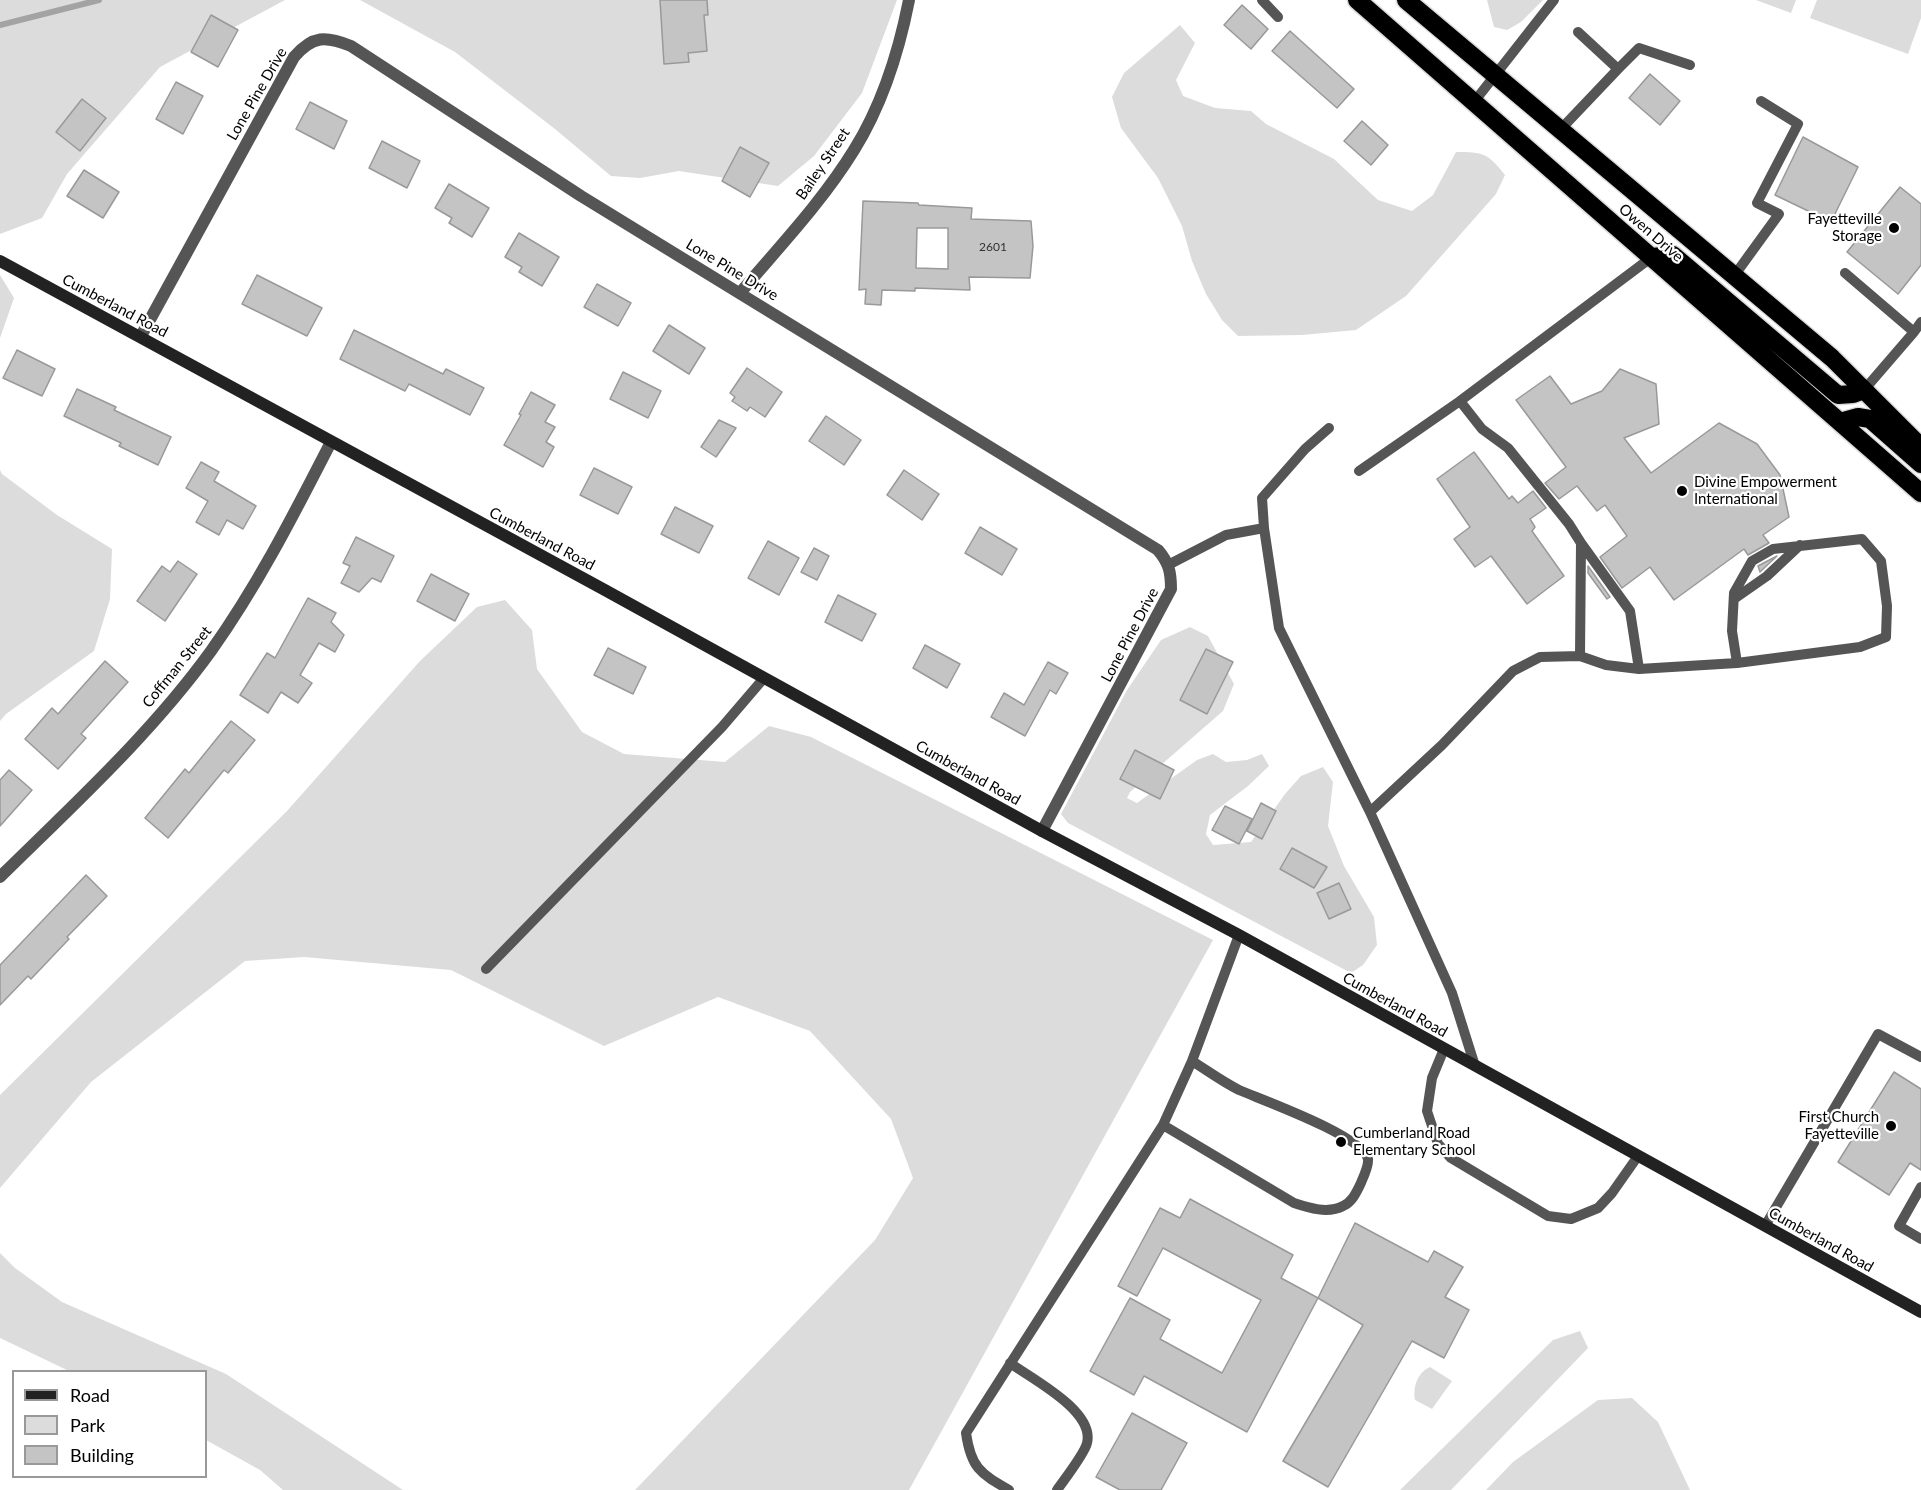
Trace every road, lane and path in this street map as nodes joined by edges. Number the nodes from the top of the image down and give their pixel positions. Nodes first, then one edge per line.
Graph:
1 (909, 0) edge
2 (1262, 0) edge
3 (1357, 0) edge
4 (1406, 0) edge
5 (1554, 0) edge
6 (1278, 17) dead end
7 (1578, 32) dead end
8 (1690, 64) dead end
9 (1617, 69) junction
10 (1495, 76) junction
11 (1761, 101) dead end
12 (1474, 102) junction
13 (1560, 130) junction
14 (1652, 257) junction
15 (0, 261) edge
16 (1845, 273) dead end
17 (1734, 276) junction
18 (740, 293) junction
19 (1921, 322) edge
20 (1914, 332) junction
21 (141, 336) junction
22 (1864, 390) junction
23 (1460, 401) junction
24 (1840, 422) junction
25 (1329, 428) dead end
26 (331, 442) junction
27 (1921, 447) edge
28 (1921, 464) edge
29 (1359, 471) dead end
30 (1921, 493) edge
31 (1264, 528) junction
32 (1581, 543) junction
33 (1800, 545) junction
34 (1168, 565) junction
35 (1734, 599) junction
36 (1580, 656) junction
37 (1737, 663) junction
38 (1639, 669) junction
39 (764, 678) junction
40 (1370, 812) junction
41 (1042, 831) junction
42 (0, 877) edge
43 (1239, 935) junction
44 (486, 969) dead end
45 (1444, 1049) junction
46 (1921, 1057) edge
47 (1192, 1061) junction
48 (1475, 1066) junction
49 (1163, 1125) junction
50 (1638, 1156) junction
51 (1921, 1187) edge
52 (1765, 1226) junction
53 (1921, 1239) edge
54 (1921, 1312) edge
55 (1010, 1363) junction
56 (1010, 1490) edge
57 (1057, 1490) edge

1 - 18 street, Bailey Street
2 - 6 lane
3 - 12 highway, Owen Drive
4 - 10 highway, Owen Drive
5 - 10 lane
7 - 9 lane
8 - 9 lane
9 - 13 lane
10 - 12 lane
10 - 13 highway, Owen Drive
11 - 17 lane
12 - 14 highway, Owen Drive
13 - 17 highway, Owen Drive
14 - 22 highway
14 - 23 lane
14 - 24 highway, Owen Drive
15 - 21 main road, Cumberland Road
16 - 20 lane
17 - 22 highway, Owen Drive
18 - 21 street, Lone Pine Drive
18 - 34 street, Lone Pine Drive
19 - 20 lane
20 - 22 lane
21 - 26 main road, Cumberland Road
22 - 27 highway, Owen Drive
23 - 29 lane
23 - 32 lane
24 - 28 highway
24 - 30 highway, Owen Drive
25 - 31 lane
26 - 39 main road, Cumberland Road
26 - 42 street, Coffman Street
31 - 34 lane
31 - 40 lane
32 - 36 lane
32 - 38 lane
33 - 35 lane
33 - 35 lane
33 - 37 lane
34 - 41 street, Lone Pine Drive
35 - 37 lane
36 - 38 lane
36 - 40 lane
37 - 38 lane
39 - 41 main road, Cumberland Road
39 - 44 lane
40 - 48 lane
41 - 43 main road, Cumberland Road
43 - 45 main road, Cumberland Road
43 - 47 lane
45 - 48 main road, Cumberland Road
45 - 50 lane
46 - 52 lane
47 - 49 lane
47 - 49 lane
48 - 50 main road, Cumberland Road
49 - 55 lane
50 - 52 main road, Cumberland Road
51 - 53 lane
52 - 54 main road, Cumberland Road
55 - 56 lane
55 - 57 lane

